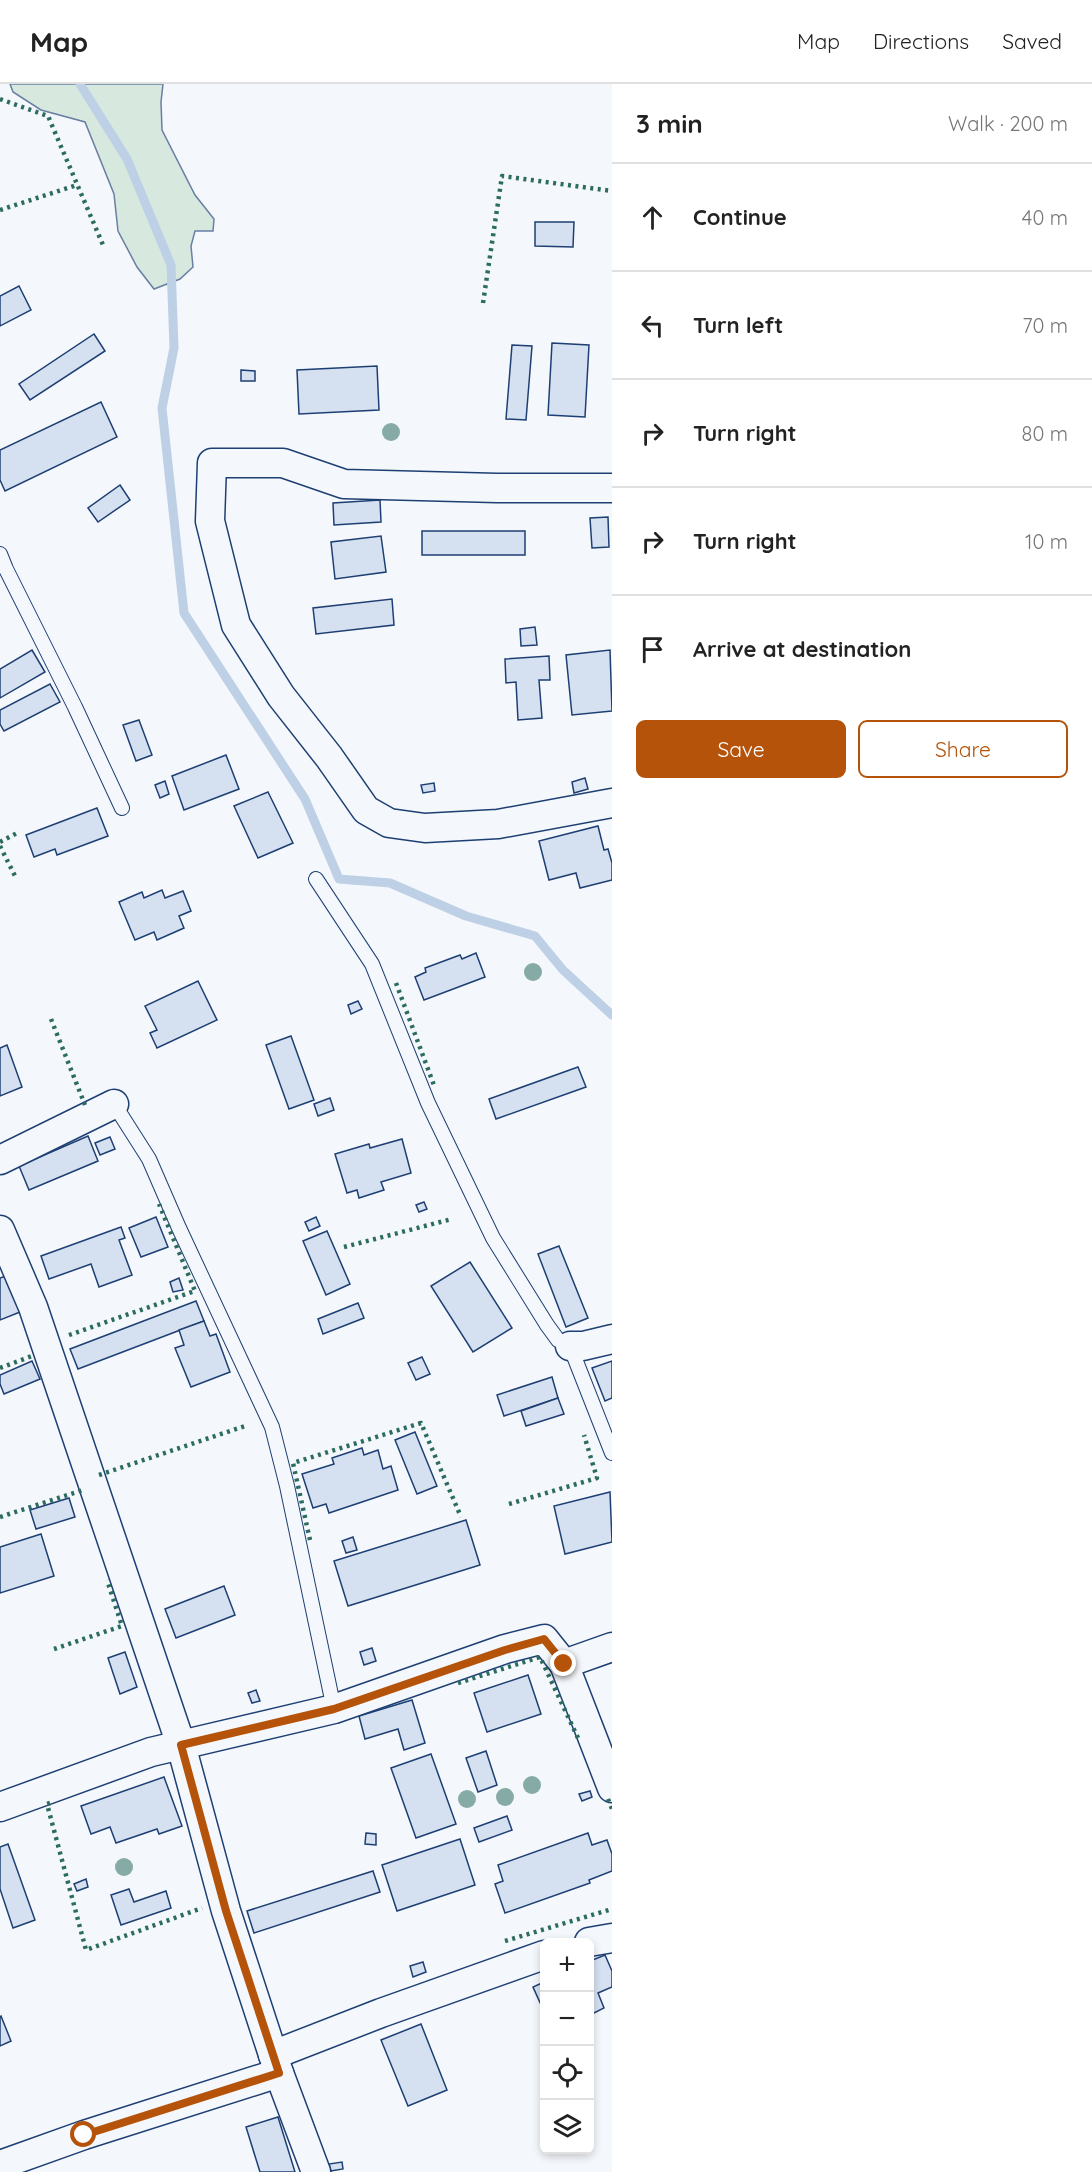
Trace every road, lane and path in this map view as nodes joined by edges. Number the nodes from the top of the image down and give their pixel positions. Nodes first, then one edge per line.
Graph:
1 (612, 488) edge
2 (0, 554) edge
3 (3, 571) edge
4 (612, 802) edge
5 (122, 808) dead end
6 (316, 879) dead end
7 (114, 1104) joint
8 (0, 1160) edge
9 (0, 1230) edge
10 (612, 1339) edge
11 (570, 1346) junction
12 (612, 1453) edge
13 (612, 1647) edge
14 (564, 1664) junction
15 (334, 1709) junction
16 (181, 1745) junction
17 (612, 1788) edge
18 (0, 1807) edge
19 (612, 1938) edge
20 (594, 1941) edge
21 (540, 1956) edge
22 (276, 2064) junction
23 (0, 2165) edge
24 (316, 2172) edge

1 - 4 street
2 - 3 lane
3 - 5 lane
6 - 11 lane
7 - 8 street
7 - 15 lane
9 - 16 street
10 - 11 street
11 - 12 lane
13 - 14 street
14 - 15 street
14 - 17 street
15 - 16 street
16 - 18 street
16 - 22 street
19 - 20 street
21 - 22 street
22 - 23 street
22 - 24 street

